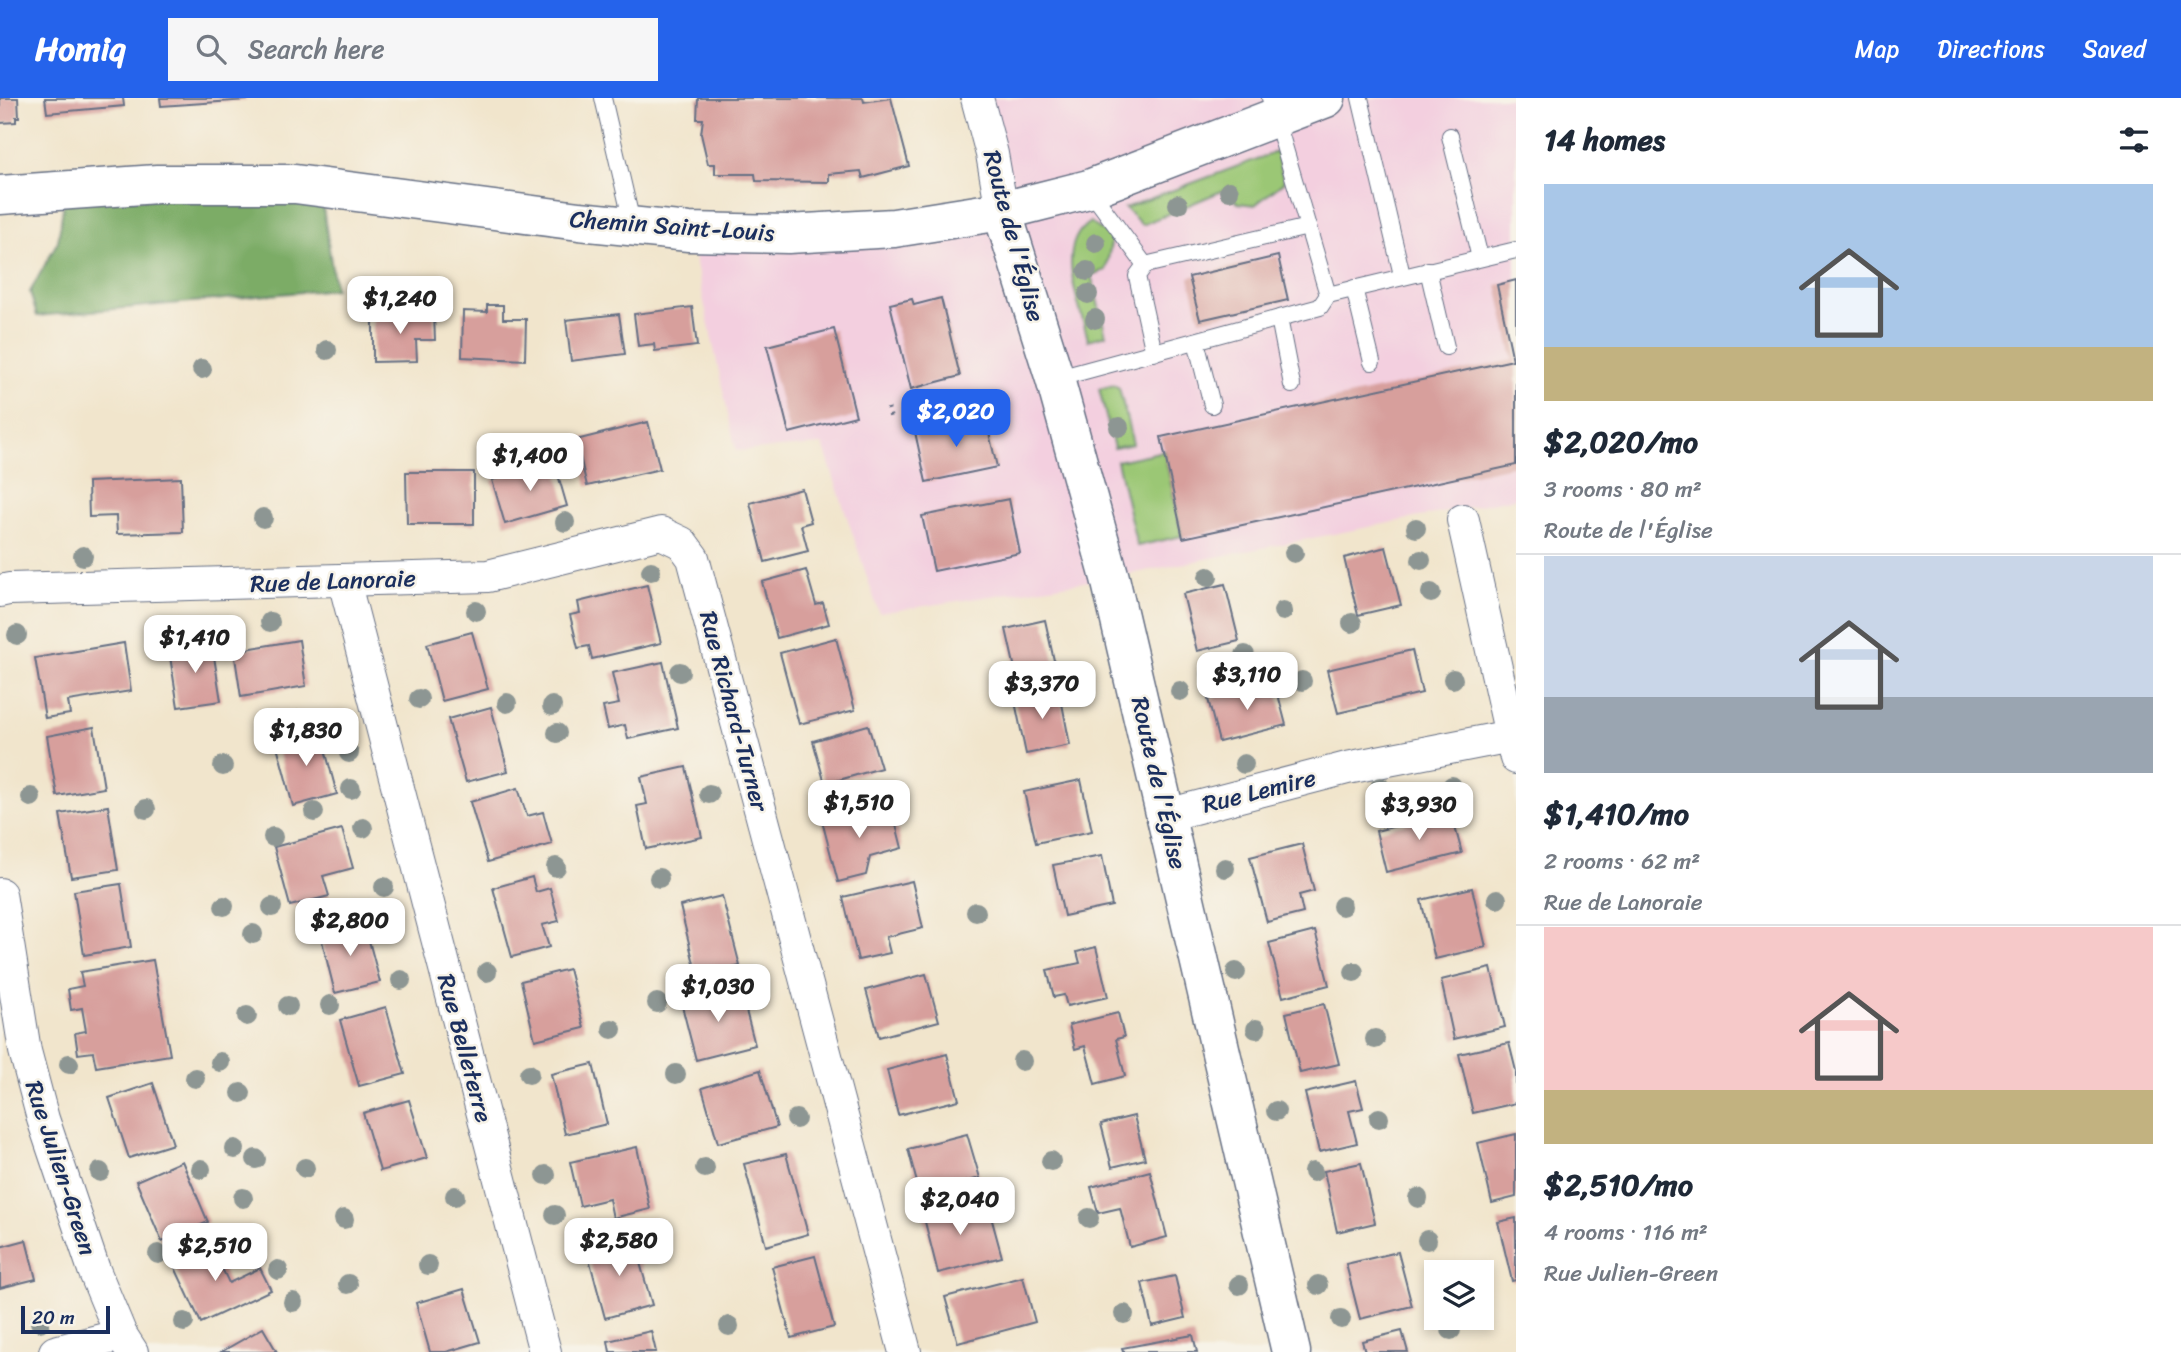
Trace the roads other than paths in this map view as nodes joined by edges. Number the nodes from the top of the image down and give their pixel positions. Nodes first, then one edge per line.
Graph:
1 (603, 98) edge
2 (977, 98) edge
3 (1326, 98) edge
4 (1360, 98) edge
5 (1273, 108) edge
6 (1450, 136) dead end
7 (1089, 189) junction
8 (0, 195) edge
9 (1002, 211) junction
10 (633, 227) junction
11 (1308, 227) junction
12 (1516, 250) edge
13 (1480, 258) junction
14 (1145, 265) junction
15 (1428, 270) junction
16 (1402, 275) junction
17 (1354, 288) junction
18 (1328, 295) junction
19 (1279, 318) junction
20 (1195, 341) junction
21 (1446, 347) dead end
22 (1154, 352) junction
23 (1372, 362) dead end
24 (1055, 379) junction
25 (1292, 385) dead end
26 (1212, 405) dead end
27 (1463, 520) dead end
28 (661, 533) joint
29 (344, 581) junction
30 (0, 591) edge
31 (1514, 743) edge
32 (1167, 814) junction
33 (0, 894) edge
34 (12, 1053) edge
35 (126, 1344) edge
36 (55, 1352) edge
37 (545, 1352) edge
38 (905, 1352) edge
39 (1291, 1352) edge

1 - 10 lane
2 - 9 street, Route de l'Église
3 - 5 street, Chemin Saint-Louis
4 - 16 lane
5 - 7 street, Chemin Saint-Louis
5 - 11 lane
6 - 13 lane
7 - 9 street, Chemin Saint-Louis
7 - 14 lane
8 - 10 street, Chemin Saint-Louis
9 - 10 street, Chemin Saint-Louis
9 - 24 street, Route de l'Église
11 - 14 lane
11 - 18 lane
12 - 13 lane
13 - 15 lane
14 - 22 lane
15 - 16 lane
15 - 21 lane
16 - 17 lane
17 - 18 lane
17 - 23 lane
18 - 19 lane
19 - 20 lane
19 - 25 lane
20 - 22 lane
20 - 26 lane
22 - 24 lane
24 - 32 street, Route de l'Église
27 - 31 street
28 - 29 street, Rue de Lanoraie
28 - 38 street, Rue Richard-Turner
29 - 30 street, Rue de Lanoraie
29 - 37 street, Rue Belleterre
31 - 32 street, Rue Lemire
32 - 39 street, Route de l'Église
33 - 34 street, Rue Julien-Green
34 - 35 street, Rue Julien-Green
35 - 36 street

